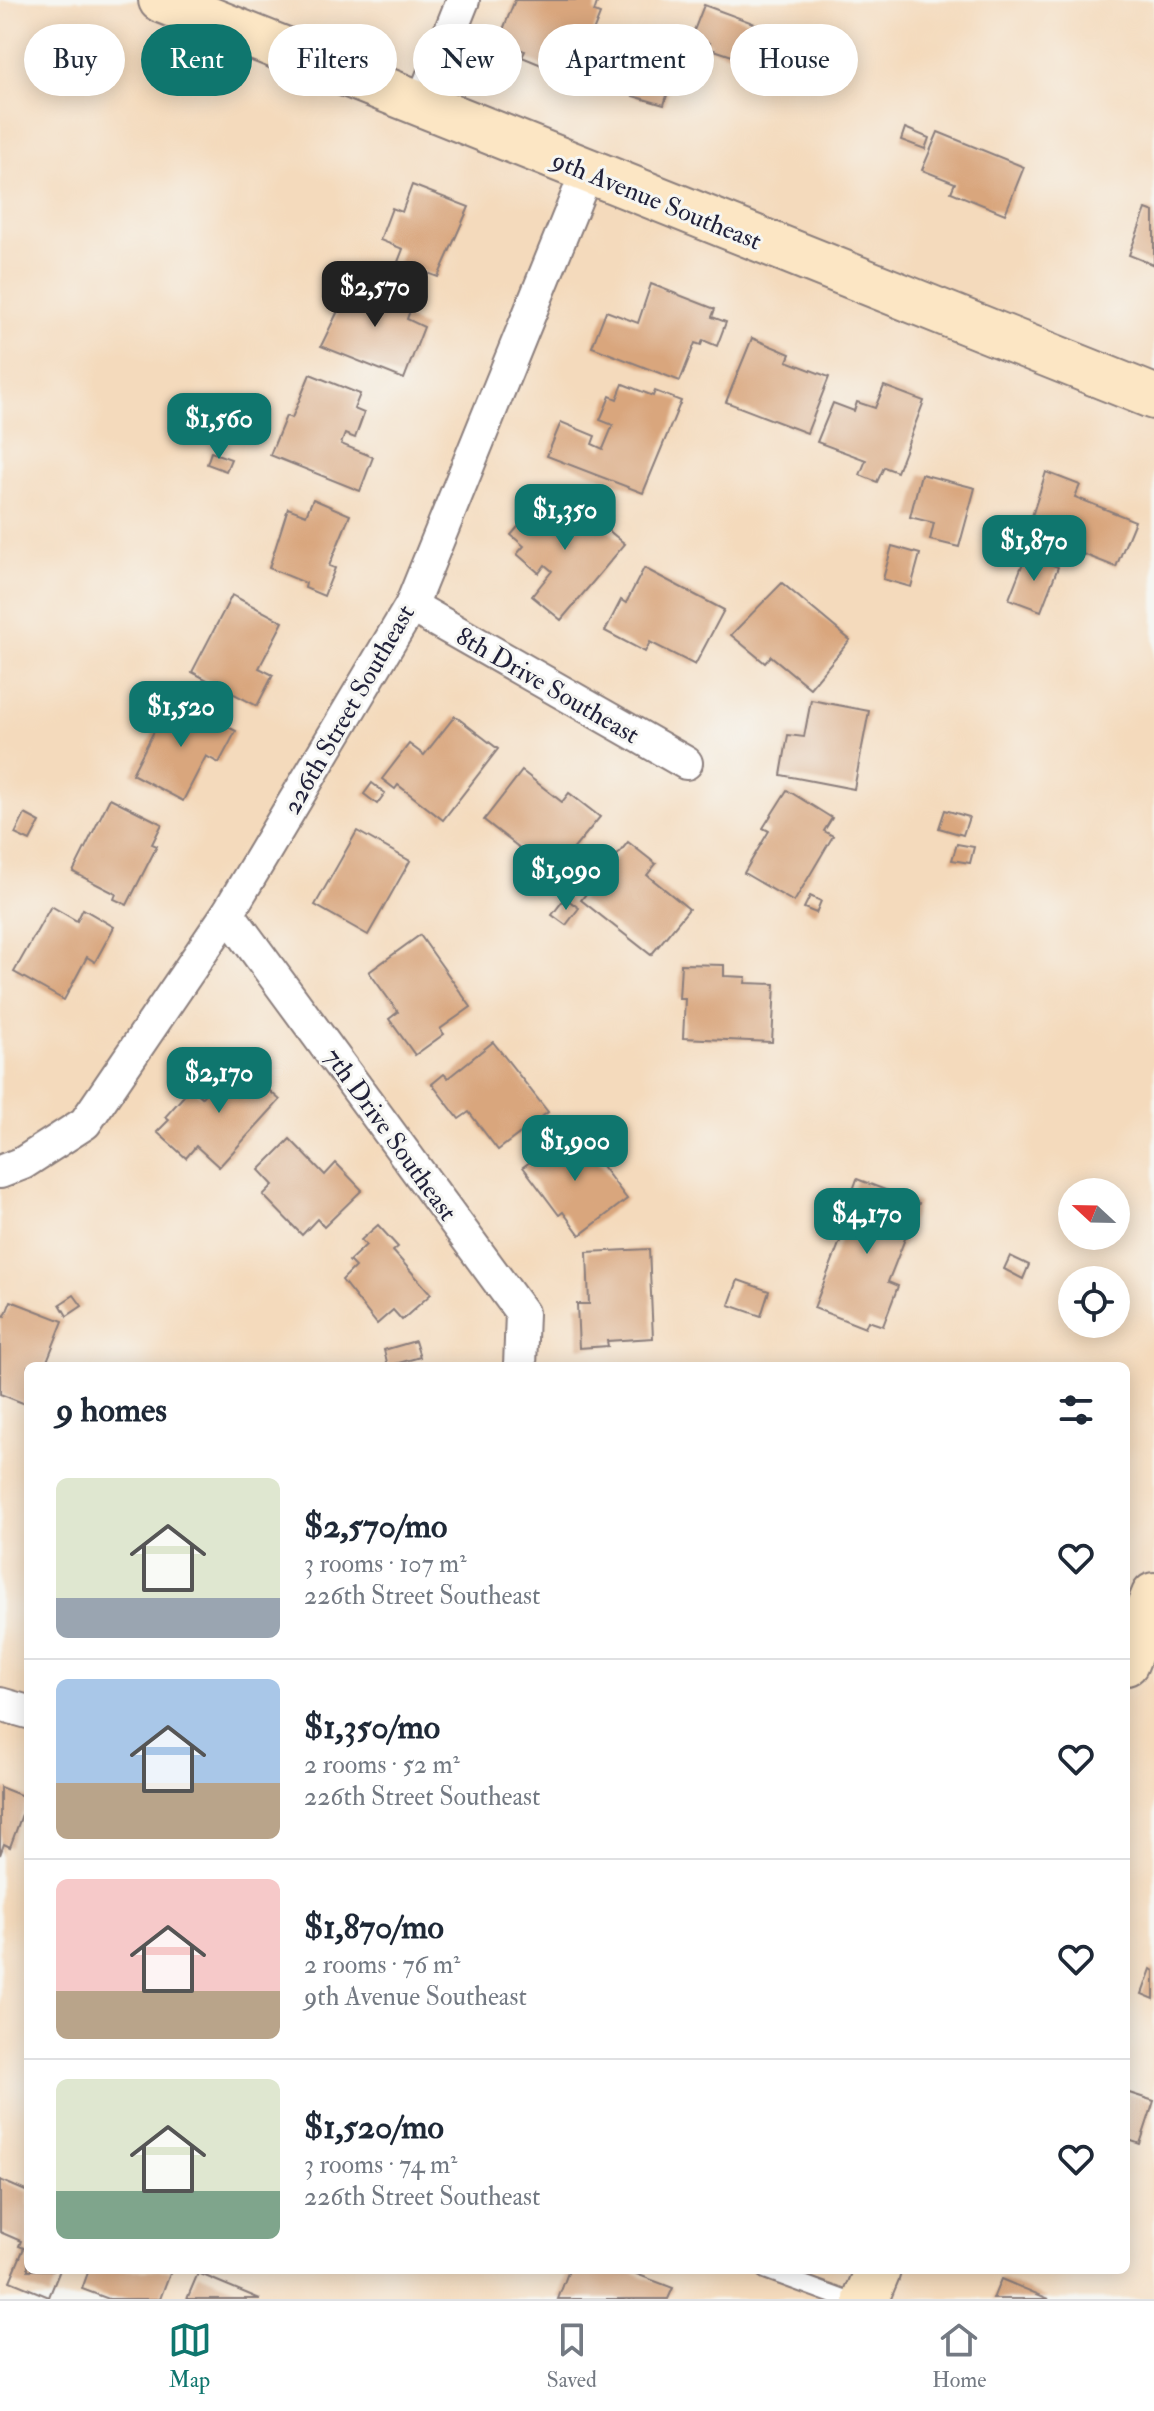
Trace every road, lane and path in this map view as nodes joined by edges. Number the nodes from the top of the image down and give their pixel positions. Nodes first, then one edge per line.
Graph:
1 (161, 0) edge
2 (463, 0) edge
3 (421, 105) junction
4 (587, 172) junction
5 (1154, 397) edge
6 (411, 606) junction
7 (686, 763) dead end
8 (228, 913) junction
9 (0, 1172) edge
10 (520, 1362) edge
11 (1154, 1595) edge
12 (1130, 1653) edge
13 (0, 1704) edge
14 (24, 1711) edge
15 (776, 2274) edge
16 (876, 2274) edge
17 (844, 2299) edge
18 (866, 2299) edge

1 - 3 main road, 9th Avenue Southeast
2 - 3 street
3 - 4 main road, 9th Avenue Southeast
4 - 5 main road, 9th Avenue Southeast
4 - 6 street, 226th Street Southeast
6 - 7 street, 8th Drive Southeast
6 - 8 street, 226th Street Southeast
8 - 9 street, 226th Street Southeast
8 - 10 street, 7th Drive Southeast
11 - 12 main road
13 - 14 street
15 - 17 lane
16 - 18 main road

